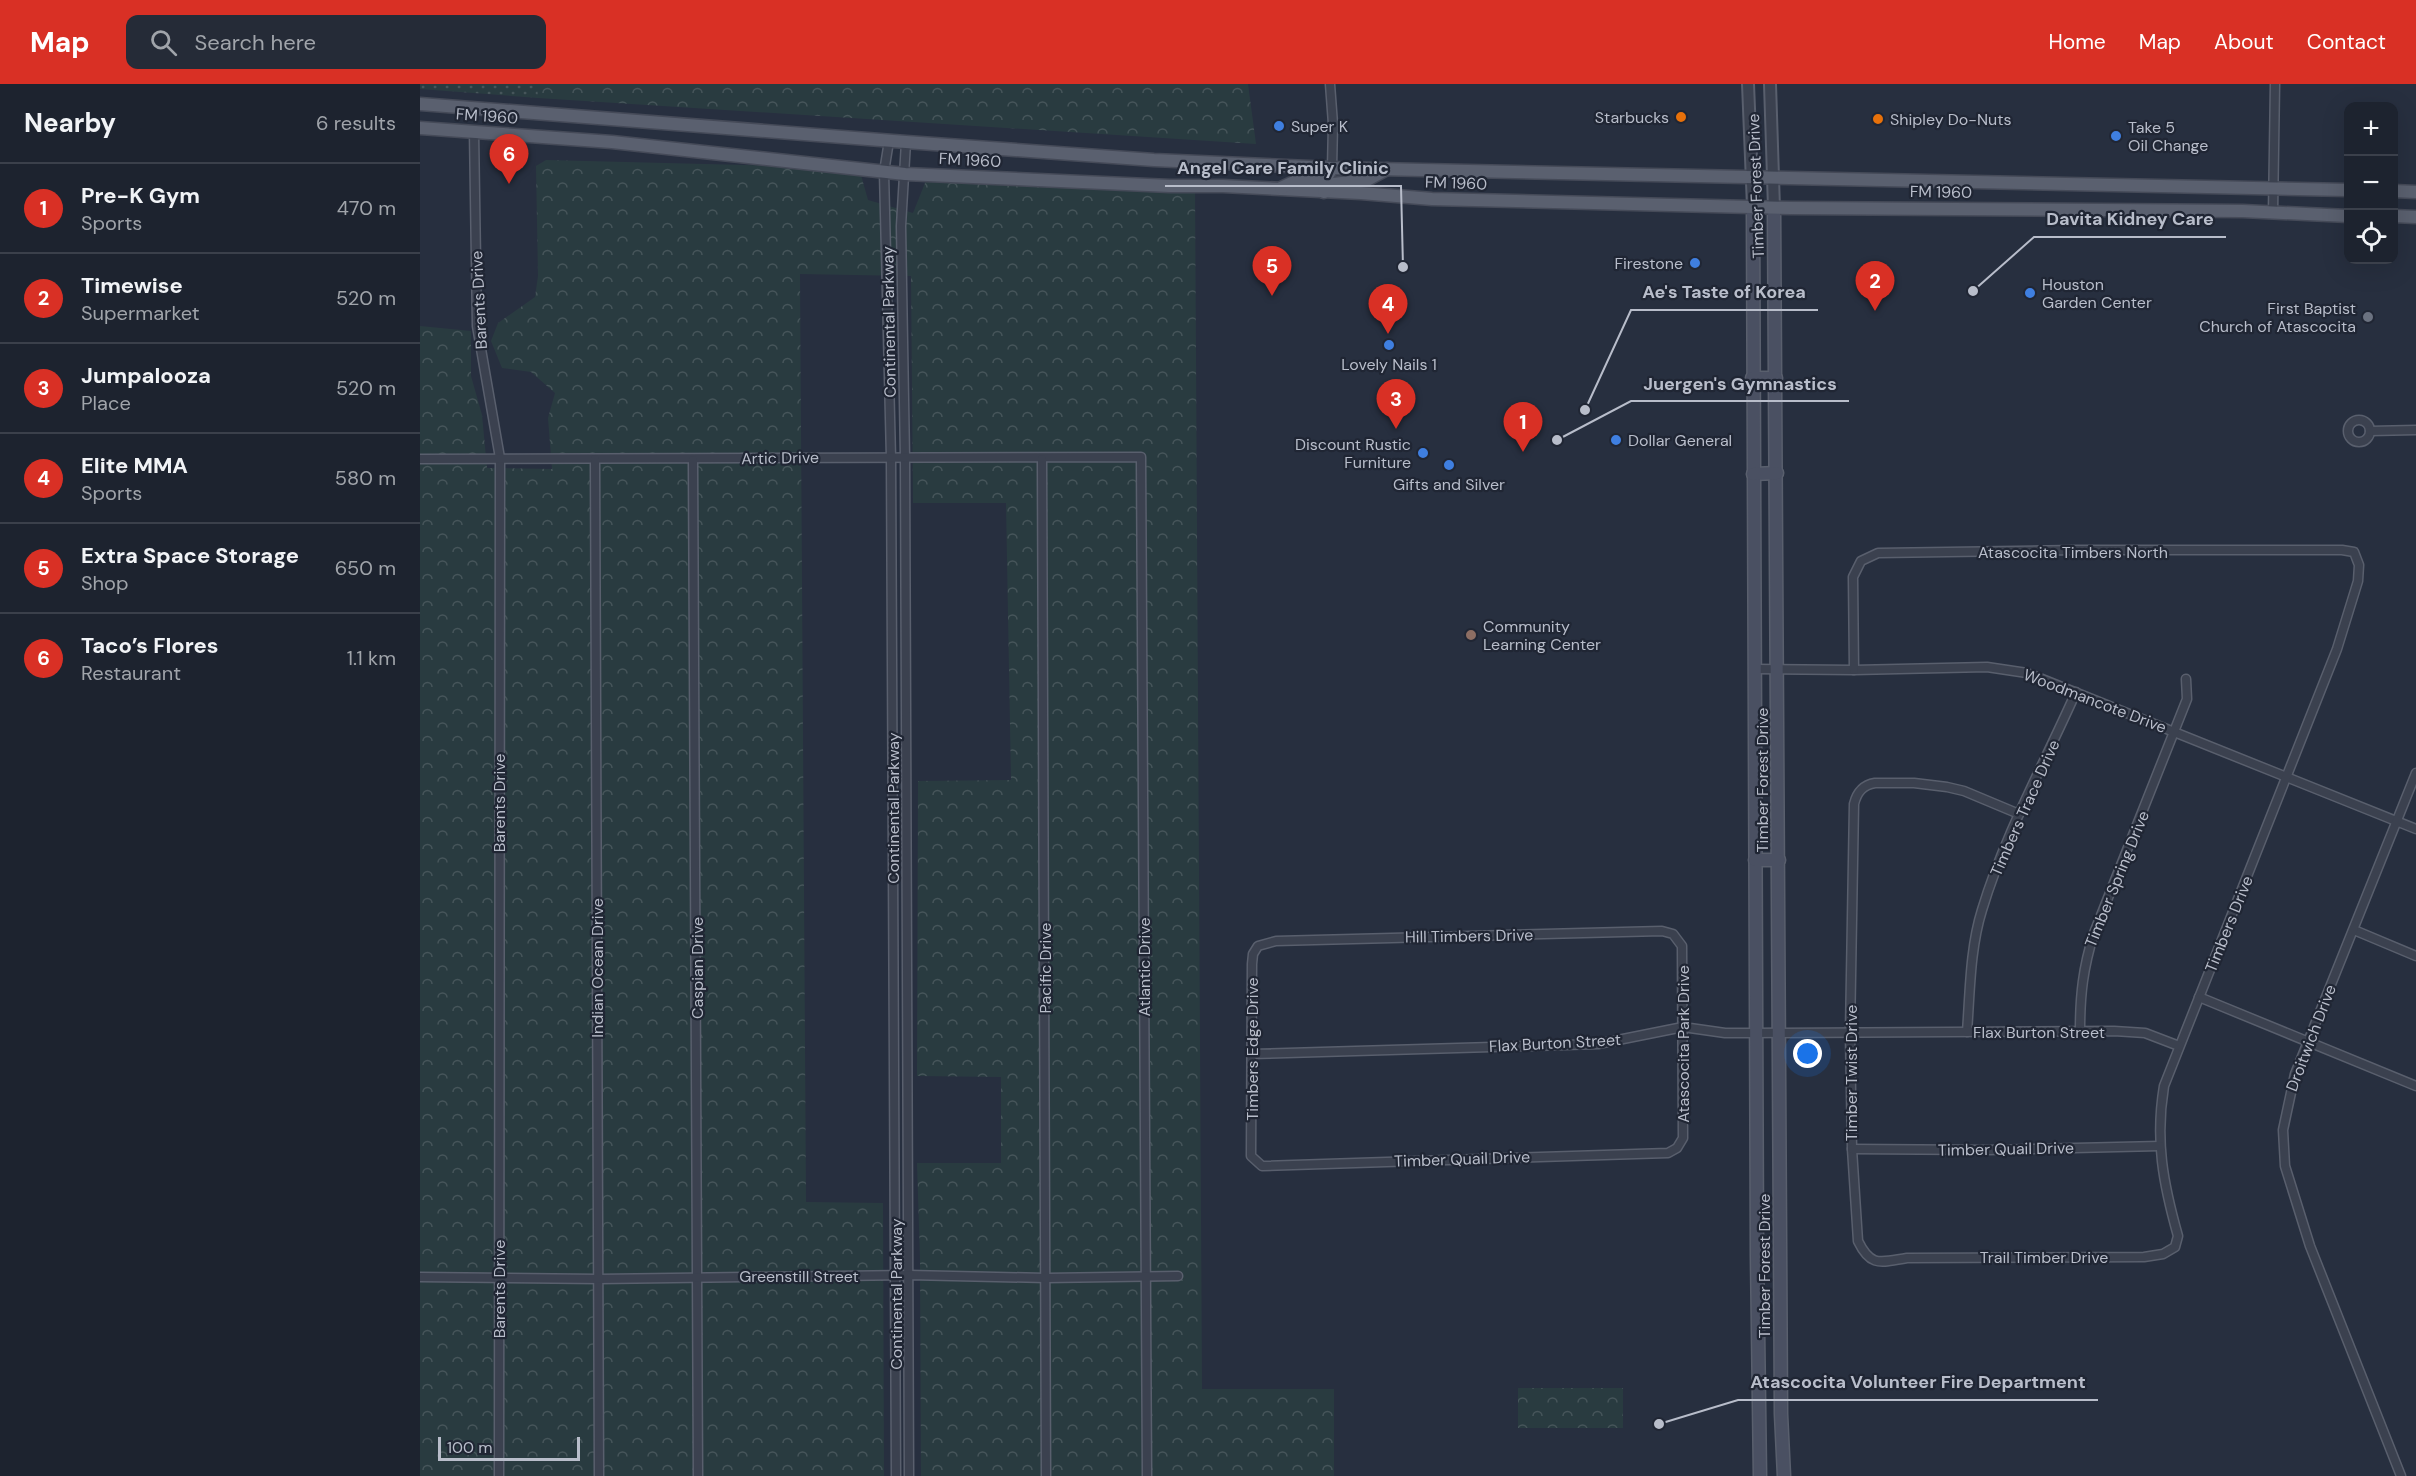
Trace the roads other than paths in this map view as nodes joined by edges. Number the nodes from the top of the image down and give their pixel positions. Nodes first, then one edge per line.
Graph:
1 (1330, 84) edge
2 (1748, 84) edge
3 (1770, 84) edge
4 (2275, 84) edge
5 (420, 104) edge
6 (420, 128) edge
7 (474, 131) junction
8 (889, 141) junction
9 (906, 142) junction
10 (1332, 168) junction
11 (1388, 169) junction
12 (884, 172) junction
13 (905, 174) junction
14 (1752, 177) junction
15 (1773, 178) junction
16 (1280, 189) junction
17 (2274, 189) junction
18 (2344, 190) edge
19 (2398, 191) edge
20 (2416, 192) edge
21 (1323, 195) junction
22 (1753, 207) junction
23 (1774, 208) junction
24 (2273, 213) junction
25 (2344, 216) edge
26 (2398, 216) edge
27 (2416, 217) edge
28 (1752, 378) junction
29 (1776, 378) junction
30 (2416, 430) edge
31 (2370, 431) dead end
32 (1141, 457) joint
33 (500, 458) junction
34 (891, 458) junction
35 (905, 458) junction
36 (420, 459) edge
37 (595, 459) junction
38 (1042, 459) junction
39 (693, 460) junction
40 (1777, 473) junction
41 (1753, 474) junction
42 (2355, 594) joint
43 (1778, 668) junction
44 (1755, 669) junction
45 (1854, 670) junction
46 (2186, 679) dead end
47 (2076, 692) junction
48 (2175, 732) junction
49 (2416, 773) edge
50 (2287, 777) junction
51 (2019, 814) junction
52 (2397, 821) junction
53 (2416, 829) edge
54 (1755, 860) junction
55 (1779, 860) junction
56 (2354, 930) junction
57 (1678, 939) joint
58 (1258, 946) joint
59 (2416, 956) edge
60 (2199, 997) junction
61 (1683, 1027) junction
62 (2080, 1031) junction
63 (1966, 1032) junction
64 (1756, 1033) junction
65 (1779, 1033) junction
66 (1850, 1033) junction
67 (2308, 1041) junction
68 (2179, 1046) junction
69 (1251, 1054) junction
70 (2416, 1086) edge
71 (2160, 1146) junction
72 (1677, 1148) joint
73 (1852, 1149) junction
74 (1251, 1154) joint
75 (2161, 1255) joint
76 (1926, 1258) joint
77 (909, 1275) junction
78 (896, 1276) junction
79 (1146, 1276) junction
80 (1178, 1276) dead end
81 (420, 1277) edge
82 (699, 1277) junction
83 (1046, 1278) junction
84 (499, 1279) junction
85 (599, 1279) junction
86 (499, 1476) edge
87 (599, 1476) edge
88 (698, 1476) edge
89 (896, 1476) edge
90 (909, 1476) edge
91 (1046, 1476) edge
92 (1147, 1476) edge
93 (1760, 1476) edge
94 (1784, 1476) edge
95 (2401, 1476) edge

1 - 10 street
2 - 14 street, Timber Forest Drive
3 - 15 street, Timber Forest Drive
4 - 17 street
5 - 8 main road, FM 1960 / FM 1960
6 - 7 main road, FM 1960 / FM 1960
7 - 12 main road, FM 1960 / FM 1960
7 - 33 street, Barents Drive
8 - 9 main road, FM 1960 / FM 1960
8 - 12 street, Continental Parkway
9 - 10 main road, FM 1960 / FM 1960
9 - 13 street, Continental Parkway
10 - 11 main road, FM 1960 / FM 1960
10 - 16 main road
11 - 14 main road, FM 1960 / FM 1960
11 - 21 main road
12 - 13 main road, FM 1960 / FM 1960
12 - 34 street, Continental Parkway
13 - 16 main road, FM 1960 / FM 1960
13 - 35 street, Continental Parkway
14 - 15 main road, FM 1960 / FM 1960
14 - 22 street, Timber Forest Drive
15 - 17 main road, FM 1960 / FM 1960
15 - 23 street, Timber Forest Drive
16 - 21 main road, FM 1960 / FM 1960
17 - 18 main road, FM 1960 / FM 1960
17 - 24 street
19 - 20 main road
21 - 22 main road, FM 1960 / FM 1960
22 - 23 main road, FM 1960 / FM 1960
22 - 28 main road, Timber Forest Drive
23 - 24 main road, FM 1960 / FM 1960
23 - 29 main road, Timber Forest Drive
24 - 25 main road, FM 1960 / FM 1960
26 - 27 main road
28 - 29 main road
28 - 41 main road, Timber Forest Drive
29 - 40 main road, Timber Forest Drive
30 - 31 street
32 - 38 street, Artic Drive
32 - 79 street, Atlantic Drive
33 - 36 street, Artic Drive
33 - 37 street, Artic Drive
33 - 84 street, Barents Drive
34 - 35 street, Artic Drive
34 - 39 street, Artic Drive
34 - 78 street, Continental Parkway
35 - 38 street, Artic Drive
35 - 77 street, Continental Parkway
37 - 39 street, Artic Drive
37 - 85 street, Indian Ocean Drive
38 - 83 street, Pacific Drive
39 - 82 street, Caspian Drive
40 - 41 main road
40 - 43 main road, Timber Forest Drive
41 - 44 main road, Timber Forest Drive
42 - 45 street, Atascocita Timbers North
42 - 50 street, Timbers Drive
43 - 44 street, Woodmancote Drive
43 - 45 street, Woodmancote Drive
43 - 55 main road, Timber Forest Drive
44 - 54 main road, Timber Forest Drive
45 - 47 street, Woodmancote Drive
46 - 48 street, Timber Spring Drive
47 - 48 street, Woodmancote Drive
47 - 51 street, Timbers Trace Drive
48 - 50 street, Woodmancote Drive
48 - 62 street, Timber Spring Drive
49 - 52 street, Droitwich Drive
50 - 52 street, Woodmancote Drive
50 - 60 street, Timbers Drive
51 - 63 street, Timbers Trace Drive
51 - 66 street, Timber Twist Drive
52 - 53 street, Woodmancote Drive
52 - 56 street, Droitwich Drive
54 - 55 main road
54 - 64 main road, Timber Forest Drive
55 - 65 main road, Timber Forest Drive
56 - 59 street
56 - 67 street, Droitwich Drive
57 - 58 street, Hill Timbers Drive
57 - 61 street, Atascocita Park Drive
58 - 69 street, Timbers Edge Drive
60 - 67 street
60 - 68 street, Timbers Drive
61 - 64 street, Flax Burton Street
61 - 69 street, Flax Burton Street
61 - 72 street, Atascocita Park Drive
62 - 63 street, Flax Burton Street
62 - 68 street, Flax Burton Street
63 - 66 street, Flax Burton Street
64 - 65 street, Flax Burton Street
64 - 93 main road, Timber Forest Drive
65 - 66 street, Flax Burton Street
65 - 94 main road, Timber Forest Drive
66 - 73 street, Timber Twist Drive
67 - 70 street
67 - 95 street, Droitwich Drive
68 - 71 street, Timbers Drive
69 - 74 street, Timbers Edge Drive
71 - 73 street, Timber Quail Drive
71 - 75 street, Timbers Drive
72 - 74 street, Timber Quail Drive
73 - 76 street, Timber Twist Drive
75 - 76 street, Trail Timber Drive
77 - 78 street, Greenstill Street
77 - 83 street, Greenstill Street
77 - 90 street, Continental Parkway
78 - 82 street, Greenstill Street
78 - 89 street, Continental Parkway
79 - 80 street, Greenstill Street
79 - 83 street, Greenstill Street
79 - 92 street, Atlantic Drive
81 - 84 street, Greenstill Street
82 - 85 street, Greenstill Street
82 - 88 street, Caspian Drive
83 - 91 street, Pacific Drive
84 - 85 street, Greenstill Street
84 - 86 street, Barents Drive
85 - 87 street, Indian Ocean Drive

